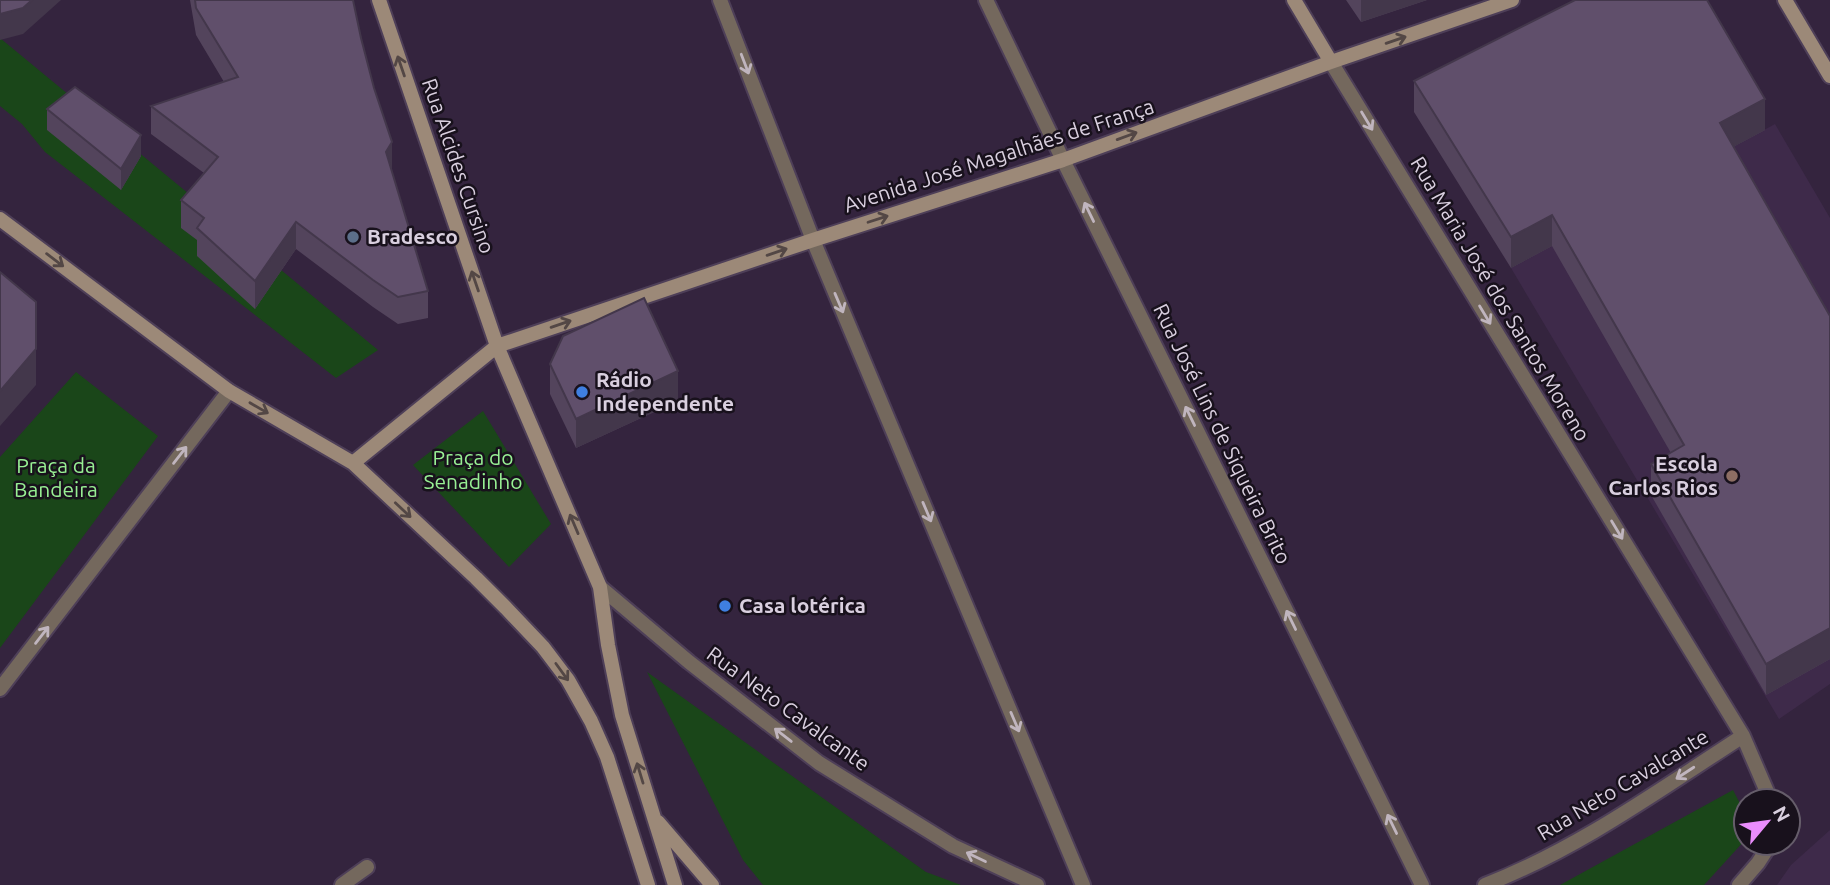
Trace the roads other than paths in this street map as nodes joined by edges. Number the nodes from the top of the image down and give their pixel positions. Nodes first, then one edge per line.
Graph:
1 (379, 0) edge
2 (720, 0) edge
3 (986, 0) edge
4 (1294, 0) edge
5 (1512, 0) edge
6 (1785, 0) edge
7 (1331, 62) junction
8 (1830, 76) edge
9 (1063, 160) junction
10 (0, 219) edge
11 (813, 240) junction
12 (497, 346) junction
13 (229, 391) junction
14 (353, 463) junction
15 (600, 587) junction
16 (0, 689) edge
17 (1743, 736) junction
18 (1765, 787) edge
19 (654, 818) junction
20 (1762, 857) edge
21 (367, 867) dead end
22 (342, 885) edge
23 (648, 885) edge
24 (676, 885) edge
25 (712, 885) edge
26 (1038, 885) edge
27 (1083, 885) edge
28 (1422, 885) edge
29 (1485, 885) edge
30 (1739, 885) edge

12 -> 1 main road, Rua Alcides Cursino
2 -> 11 street
3 - 9 street, Rua José Lins de Siqueira Brito
4 - 7 main road
7 -> 5 main road, Avenida José Magalhães de França
6 - 8 main road
9 -> 7 main road, Avenida José Magalhães de França
7 -> 17 street, Rua Maria José dos Santos Moreno
11 -> 9 main road, Avenida José Magalhães de França
28 -> 9 street, Rua José Lins de Siqueira Brito
10 -> 13 main road
12 -> 11 main road, Avenida José Magalhães de França
11 -> 27 street
12 - 14 main road
15 -> 12 main road, Rua Alcides Cursino
13 -> 14 main road
16 -> 13 street
14 -> 23 main road
19 -> 15 main road, Rua Alcides Cursino
26 -> 15 street, Rua Neto Cavalcante
17 - 18 street, Rua Maria José dos Santos Moreno
17 -> 29 street, Rua Neto Cavalcante
19 - 24 main road, Rua Alcides Cursino
19 - 25 main road
20 - 30 street
21 - 22 street

